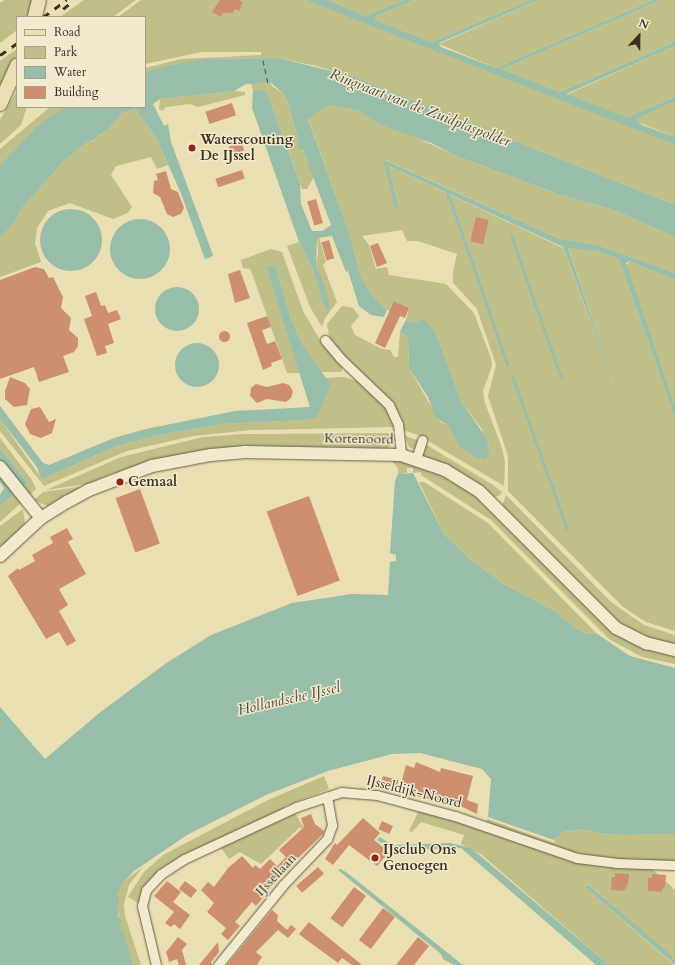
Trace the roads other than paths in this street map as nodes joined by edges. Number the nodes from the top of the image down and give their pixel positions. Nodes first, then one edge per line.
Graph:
1 (16, 68) edge
2 (16, 82) edge
3 (0, 104) edge
4 (0, 115) edge
5 (325, 340) dead end
6 (422, 440) dead end
7 (401, 455) junction
8 (416, 459) junction
9 (0, 467) edge
10 (42, 518) junction
11 (0, 556) edge
12 (675, 650) edge
13 (327, 796) junction
14 (675, 865) edge
15 (156, 965) edge
16 (218, 965) edge

1 - 3 main road
2 - 4 main road
5 - 7 street
6 - 8 street
7 - 8 street, Kortenoord
7 - 10 street, Kortenoord
8 - 12 street, Kortenoord
9 - 10 street
10 - 11 street, Kortenoord
13 - 14 street, IJsseldijk-Noord
13 - 15 street, IJsseldijk-Noord
13 - 16 street, IJssellaan

